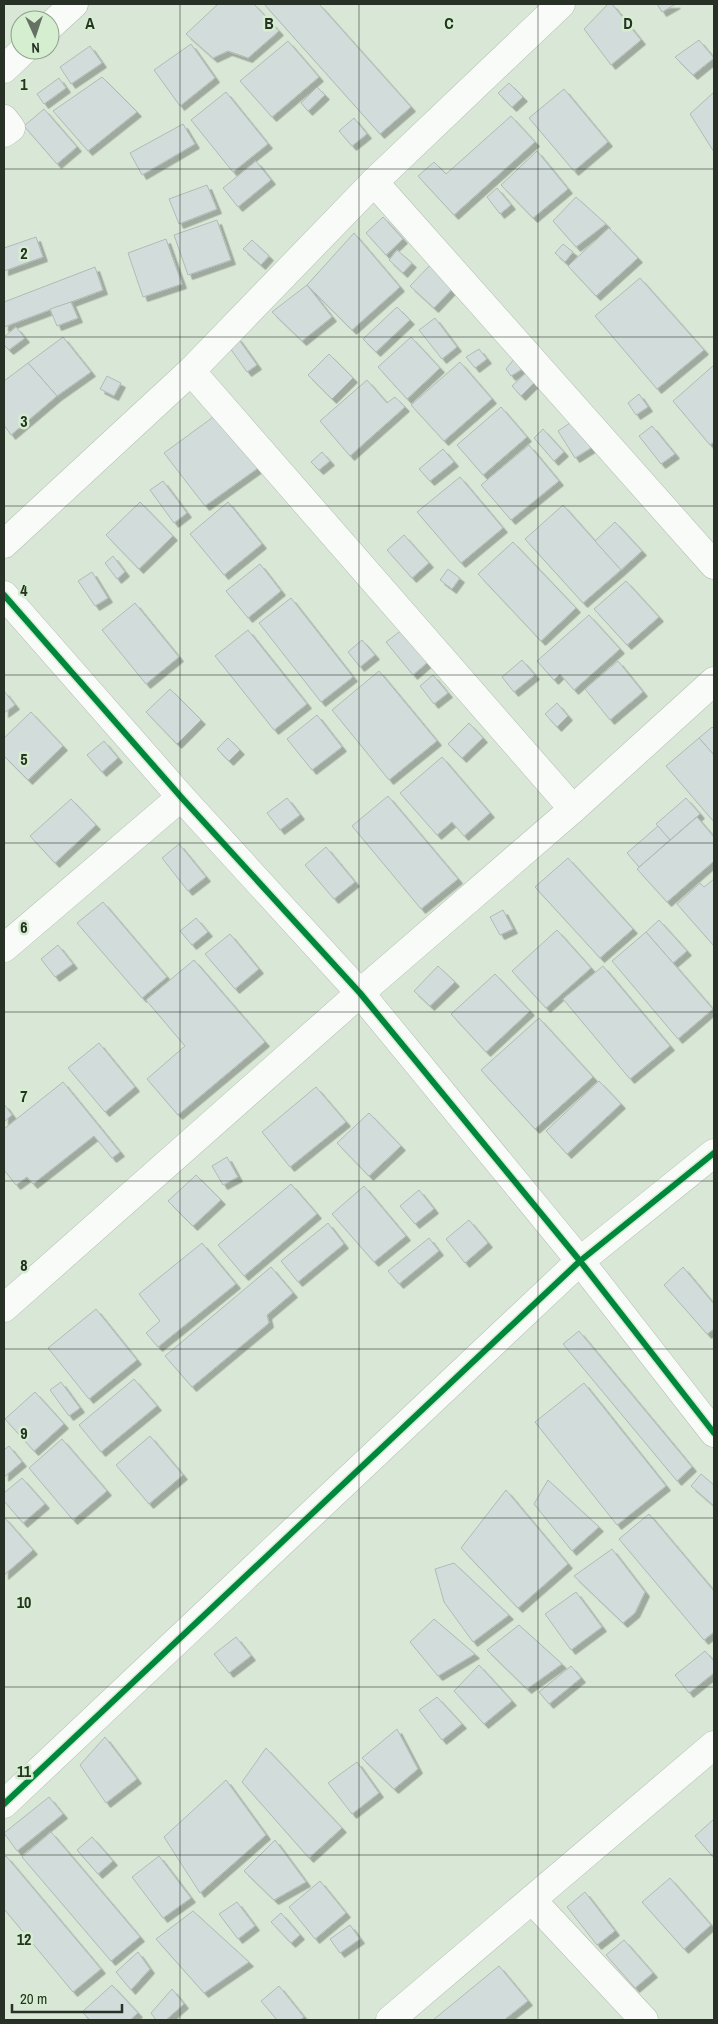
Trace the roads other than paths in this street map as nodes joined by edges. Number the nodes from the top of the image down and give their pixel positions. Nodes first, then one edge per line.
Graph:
1 (74, 4) edge
2 (561, 4) edge
3 (60, 17) edge
4 (13, 60) edge
5 (4, 69) edge
6 (4, 118) edge
7 (4, 133) edge
8 (374, 182) junction
9 (191, 370) junction
10 (4, 544) edge
11 (714, 565) edge
12 (4, 596) edge
13 (714, 681) edge
14 (181, 797) junction
15 (573, 809) junction
16 (4, 948) edge
17 (360, 993) junction
18 (714, 1153) edge
19 (580, 1261) junction
20 (4, 1308) edge
21 (714, 1433) edge
22 (714, 1745) edge
23 (4, 1804) edge
24 (532, 1900) junction
25 (390, 2020) edge
26 (644, 2020) edge

1 - 3 street
2 - 8 street
4 - 5 street
6 - 7 street
8 - 9 street
8 - 11 street
9 - 10 street
9 - 15 street
12 - 14 street
13 - 15 street
14 - 16 street
14 - 17 street
15 - 17 street
17 - 19 street
17 - 20 street
18 - 19 street
19 - 21 street
19 - 23 street
22 - 24 street
24 - 25 street
24 - 26 street

